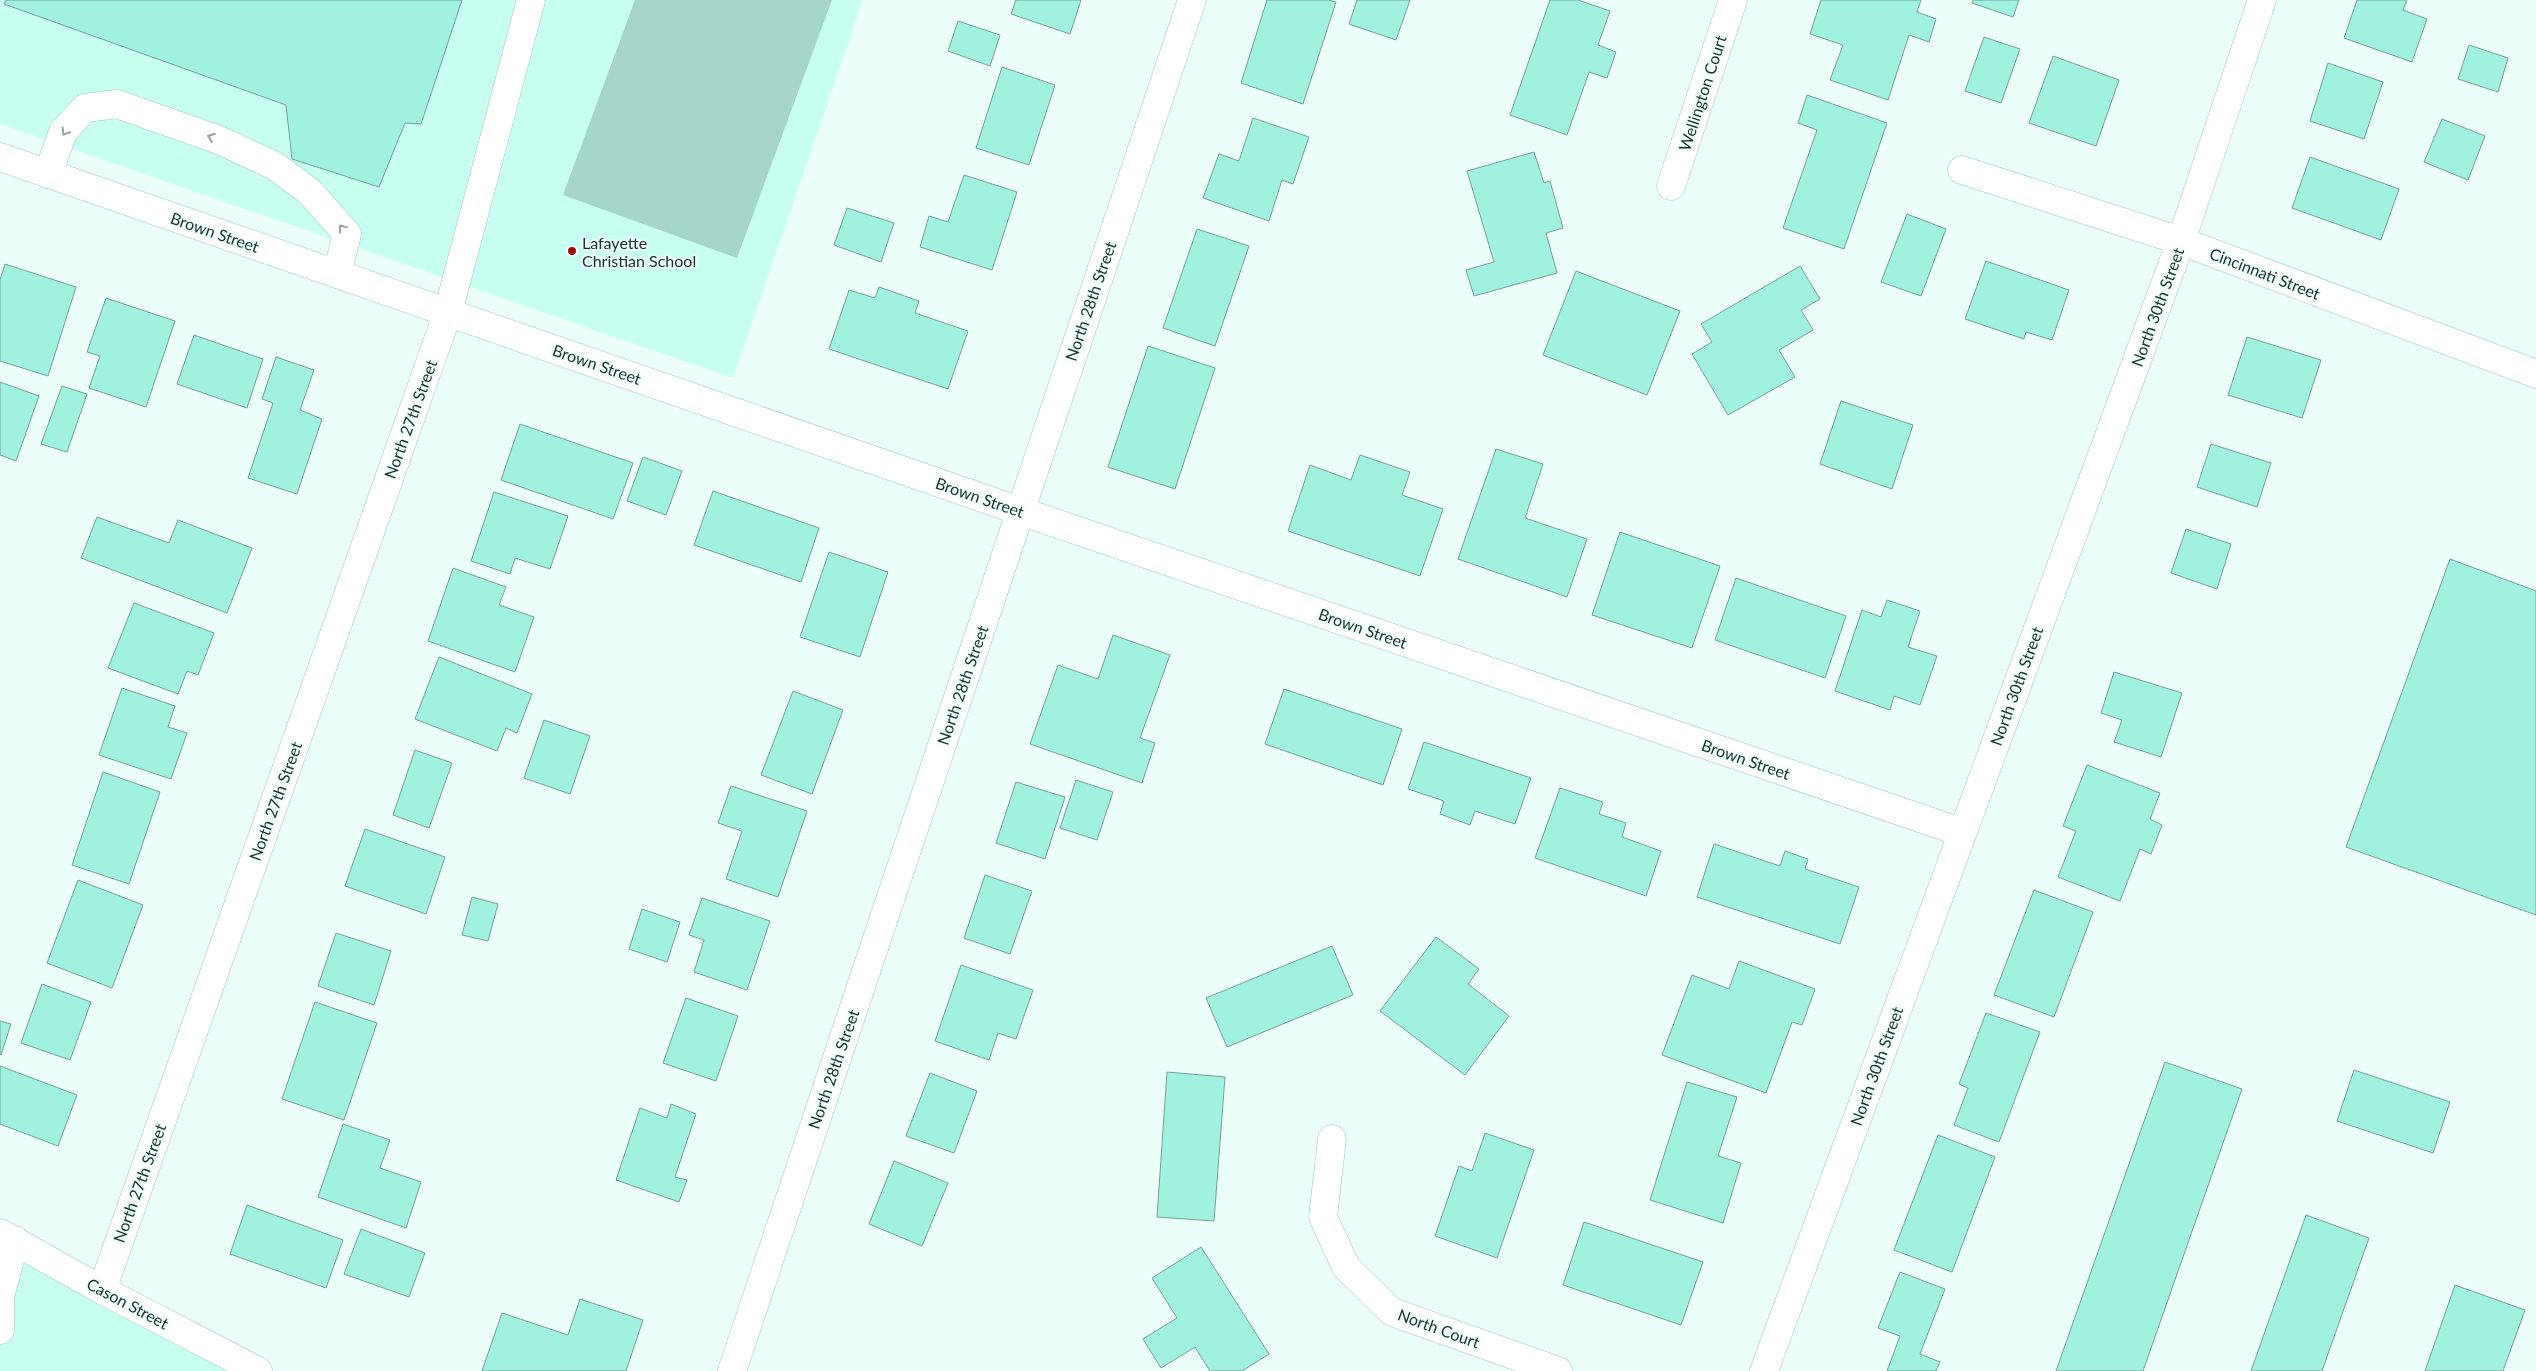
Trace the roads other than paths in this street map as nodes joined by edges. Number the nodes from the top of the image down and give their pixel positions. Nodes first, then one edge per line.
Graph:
1 (531, 0) edge
2 (1192, 0) edge
3 (1732, 0) edge
4 (2262, 0) edge
5 (0, 158) edge
6 (1962, 170) dead end
7 (48, 174) junction
8 (1671, 186) dead end
9 (2181, 241) junction
10 (338, 274) junction
11 (448, 312) junction
12 (2536, 374) edge
13 (1020, 511) junction
14 (1962, 832) junction
15 (1332, 1139) dead end
16 (7, 1236) edge
17 (102, 1290) junction
18 (0, 1330) edge
19 (258, 1371) edge
20 (732, 1371) edge
21 (1558, 1371) edge
22 (1764, 1371) edge

1 - 11 street, North 27th Street
2 - 13 street, North 28th Street
3 - 8 street, Wellington Court
4 - 9 street, North 30th Street
5 - 7 street, Brown Street
6 - 9 street, Cincinnati Street
7 - 10 street, Brown Street
10 -> 7 street
9 - 12 street, Cincinnati Street
9 - 14 street, North 30th Street
10 - 11 street, Brown Street
11 - 13 street, Brown Street
11 - 17 street, North 27th Street
13 - 14 street, Brown Street
13 - 20 street, North 28th Street
14 - 22 street, North 30th Street
15 - 21 street, North Court
16 - 17 street, Cason Street
16 - 18 street
17 - 19 street, Cason Street

